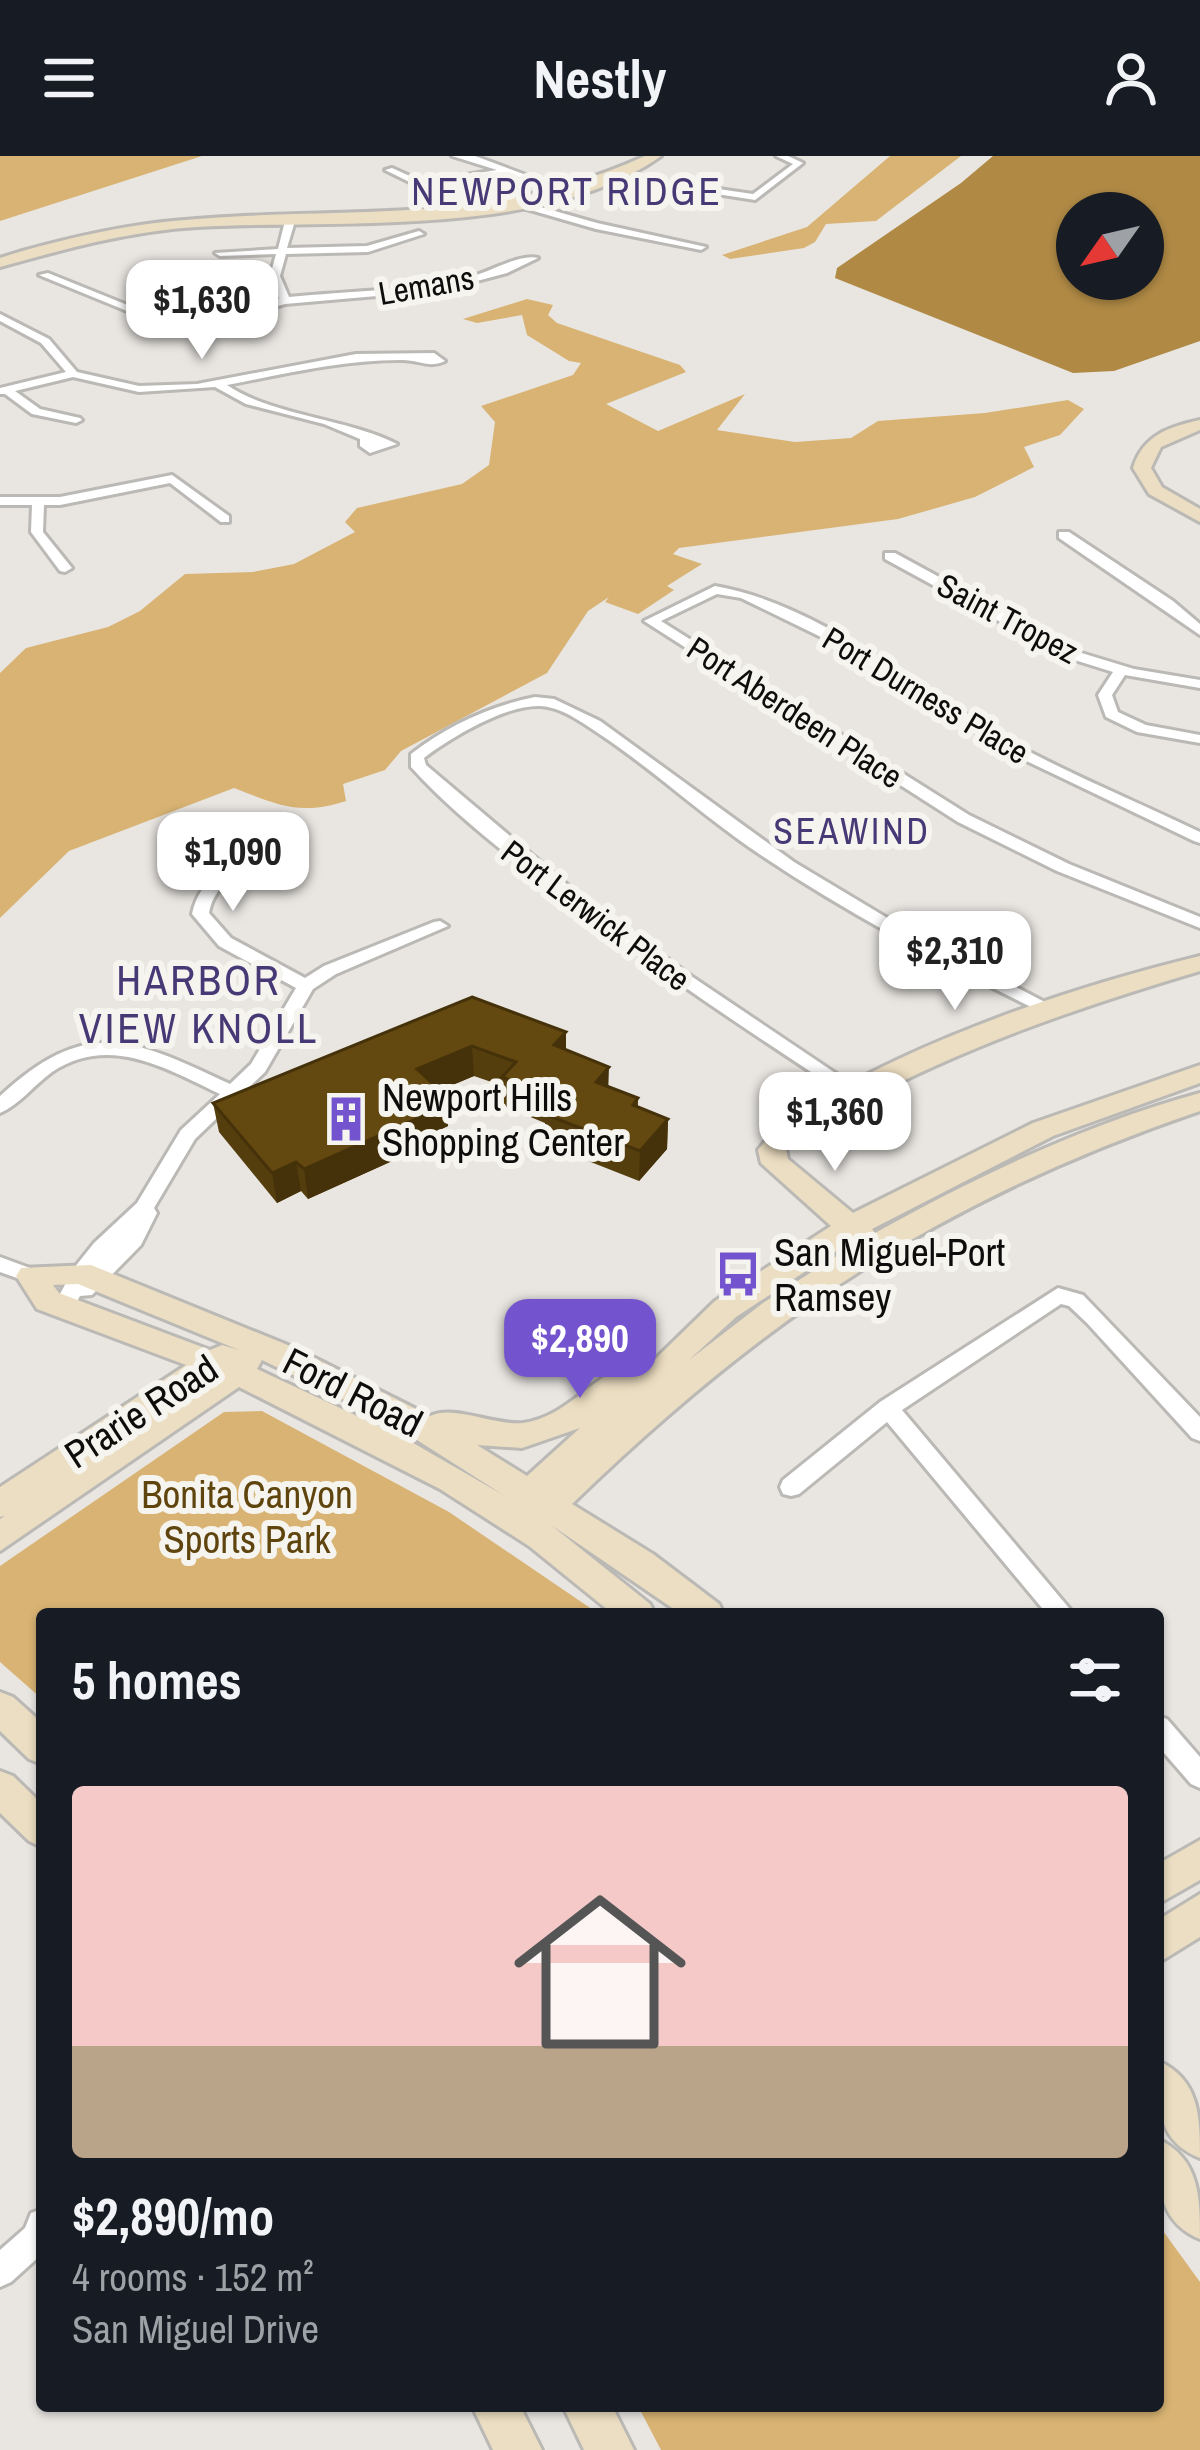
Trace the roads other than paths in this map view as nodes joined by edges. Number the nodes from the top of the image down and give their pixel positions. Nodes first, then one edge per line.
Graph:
1 (456, 156) edge
2 (471, 156) edge
3 (779, 156) edge
4 (647, 157) edge
5 (376, 168) dead end
6 (511, 170) junction
7 (607, 176) junction
8 (561, 190) junction
9 (516, 203) junction
10 (290, 221) junction
11 (419, 234) dead end
12 (701, 247) dead end
13 (280, 249) junction
14 (220, 254) dead end
15 (533, 258) dead end
16 (0, 262) edge
17 (44, 274) dead end
18 (285, 301) junction
19 (0, 317) edge
20 (31, 331) junction
21 (0, 338) edge
22 (413, 357) dead end
23 (73, 374) junction
24 (217, 382) junction
25 (3, 390) edge
26 (76, 420) dead end
27 (1200, 424) edge
28 (367, 438) dead end
29 (0, 501) edge
30 (38, 503) junction
31 (1200, 517) edge
32 (225, 519) dead end
33 (1064, 535) dead end
34 (890, 556) dead end
35 (65, 568) dead end
36 (651, 621) joint
37 (1200, 631) edge
38 (1121, 671) junction
39 (1200, 684) edge
40 (1200, 739) edge
41 (1200, 838) edge
42 (298, 847) dead end
43 (1200, 923) edge
44 (440, 926) dead end
45 (1200, 963) edge
46 (306, 986) junction
47 (1049, 1010) junction
48 (1200, 1075) edge
49 (231, 1092) junction
50 (856, 1093) junction
51 (1200, 1102) edge
52 (0, 1107) edge
53 (863, 1237) junction
54 (0, 1264) edge
55 (31, 1276) junction
56 (88, 1277) junction
57 (64, 1307) junction
58 (678, 1350) junction
59 (235, 1359) junction
60 (888, 1408) junction
61 (395, 1409) junction
62 (1200, 1432) edge
63 (791, 1487) dead end
64 (0, 1504) edge
65 (528, 1510) junction
66 (0, 1538) edge
67 (632, 1608) edge
68 (699, 1608) edge
69 (1057, 1608) edge
70 (0, 1708) edge
71 (1164, 1734) edge
72 (36, 1741) edge
73 (1200, 1776) edge
74 (0, 1788) edge
75 (36, 1823) edge
76 (1200, 1858) edge
77 (1164, 1882) edge
78 (1200, 1913) edge
79 (1164, 1940) edge
80 (1164, 2090) edge
81 (1200, 2137) edge
82 (1164, 2169) edge
83 (1200, 2217) edge
84 (36, 2237) edge
85 (0, 2270) edge
86 (497, 2412) edge
87 (589, 2412) edge
88 (518, 2450) edge
89 (610, 2450) edge

1 - 2 street
2 - 6 street
3 - 7 street
4 - 7 street
5 - 6 street
6 - 8 street
7 - 8 street
8 - 9 street
9 - 10 street
9 - 12 street
10 - 13 street
10 - 16 street
11 - 13 street
13 - 14 street
13 - 18 street
15 - 18 street, Lemans
17 - 18 street, Lemans
19 - 20 street
20 - 21 street
20 - 23 street
22 - 24 street
23 - 24 street
23 - 25 street
24 - 28 street
25 - 26 street
27 - 31 street
29 - 30 street
30 - 32 street
30 - 35 street
33 - 37 street
34 - 38 street, Saint Tropez
36 - 41 street, Port Durness Place
36 - 43 street, Port Aberdeen Place
38 - 39 street, Saint Tropez
38 - 40 street
42 - 46 street
44 - 46 street
45 - 47 street
46 - 49 street
47 - 50 street
47 - 50 street, Port Lerwick Place
48 - 53 street
49 - 52 street
49 - 56 street
50 - 53 street
51 - 53 street
53 - 58 street
53 - 65 street
54 - 55 street, Ford Road
55 - 56 street, Ford Road
55 - 57 street, Ford Road
56 - 57 street
56 - 59 street, Ford Road
57 - 59 street, Ford Road
58 - 61 street
58 - 65 street
59 - 61 street, Ford Road
59 - 64 street, Prarie Road
59 - 65 street, Ford Road
59 - 66 street, Prarie Road
60 - 62 street
60 - 63 street
60 - 69 street
61 - 65 street, Ford Road
65 - 67 street, Ford Road
65 - 68 street, Ford Road
70 - 72 street
71 - 73 street
74 - 75 street
76 - 77 street
78 - 79 street
80 - 81 street
82 - 83 street
84 - 85 street
86 - 88 street
87 - 89 street

